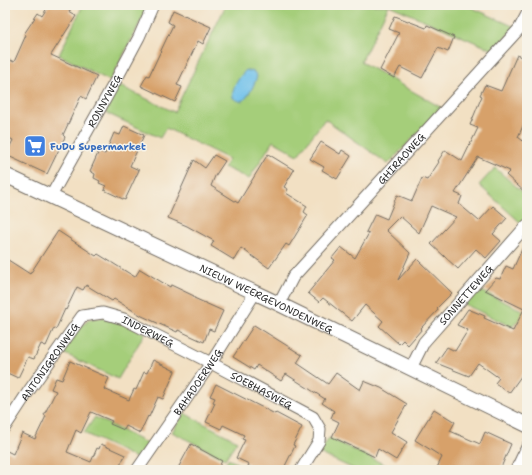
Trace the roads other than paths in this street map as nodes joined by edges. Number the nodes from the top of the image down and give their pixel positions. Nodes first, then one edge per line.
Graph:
1 (154, 5) edge
2 (527, 14) edge
3 (5, 175) edge
4 (51, 196) junction
5 (527, 225) edge
6 (255, 293) junction
7 (279, 304) junction
8 (82, 316) joint
9 (211, 363) junction
10 (411, 368) junction
11 (527, 425) edge
12 (5, 427) edge
13 (527, 447) edge
14 (137, 470) edge
15 (300, 470) edge
16 (516, 470) edge

1 - 4 street, RONNYWEG
2 - 7 street, GHIRAOWEG
3 - 4 street, NIEUW WEERGEVONDENWEG
4 - 6 street, NIEUW WEERGEVONDENWEG
5 - 10 street, SONNETTEWEG
6 - 7 street, NIEUW WEERGEVONDENWEG
6 - 9 street, BAHADOERWEG
7 - 10 street, NIEUW WEERGEVONDENWEG
8 - 9 street, INDERWEG
8 - 12 street, ANTONIGRONWEG
9 - 14 street, BAHADOERWEG
9 - 15 street, SOEBHASWEG
10 - 11 street, NIEUW WEERGEVONDENWEG
13 - 16 street

